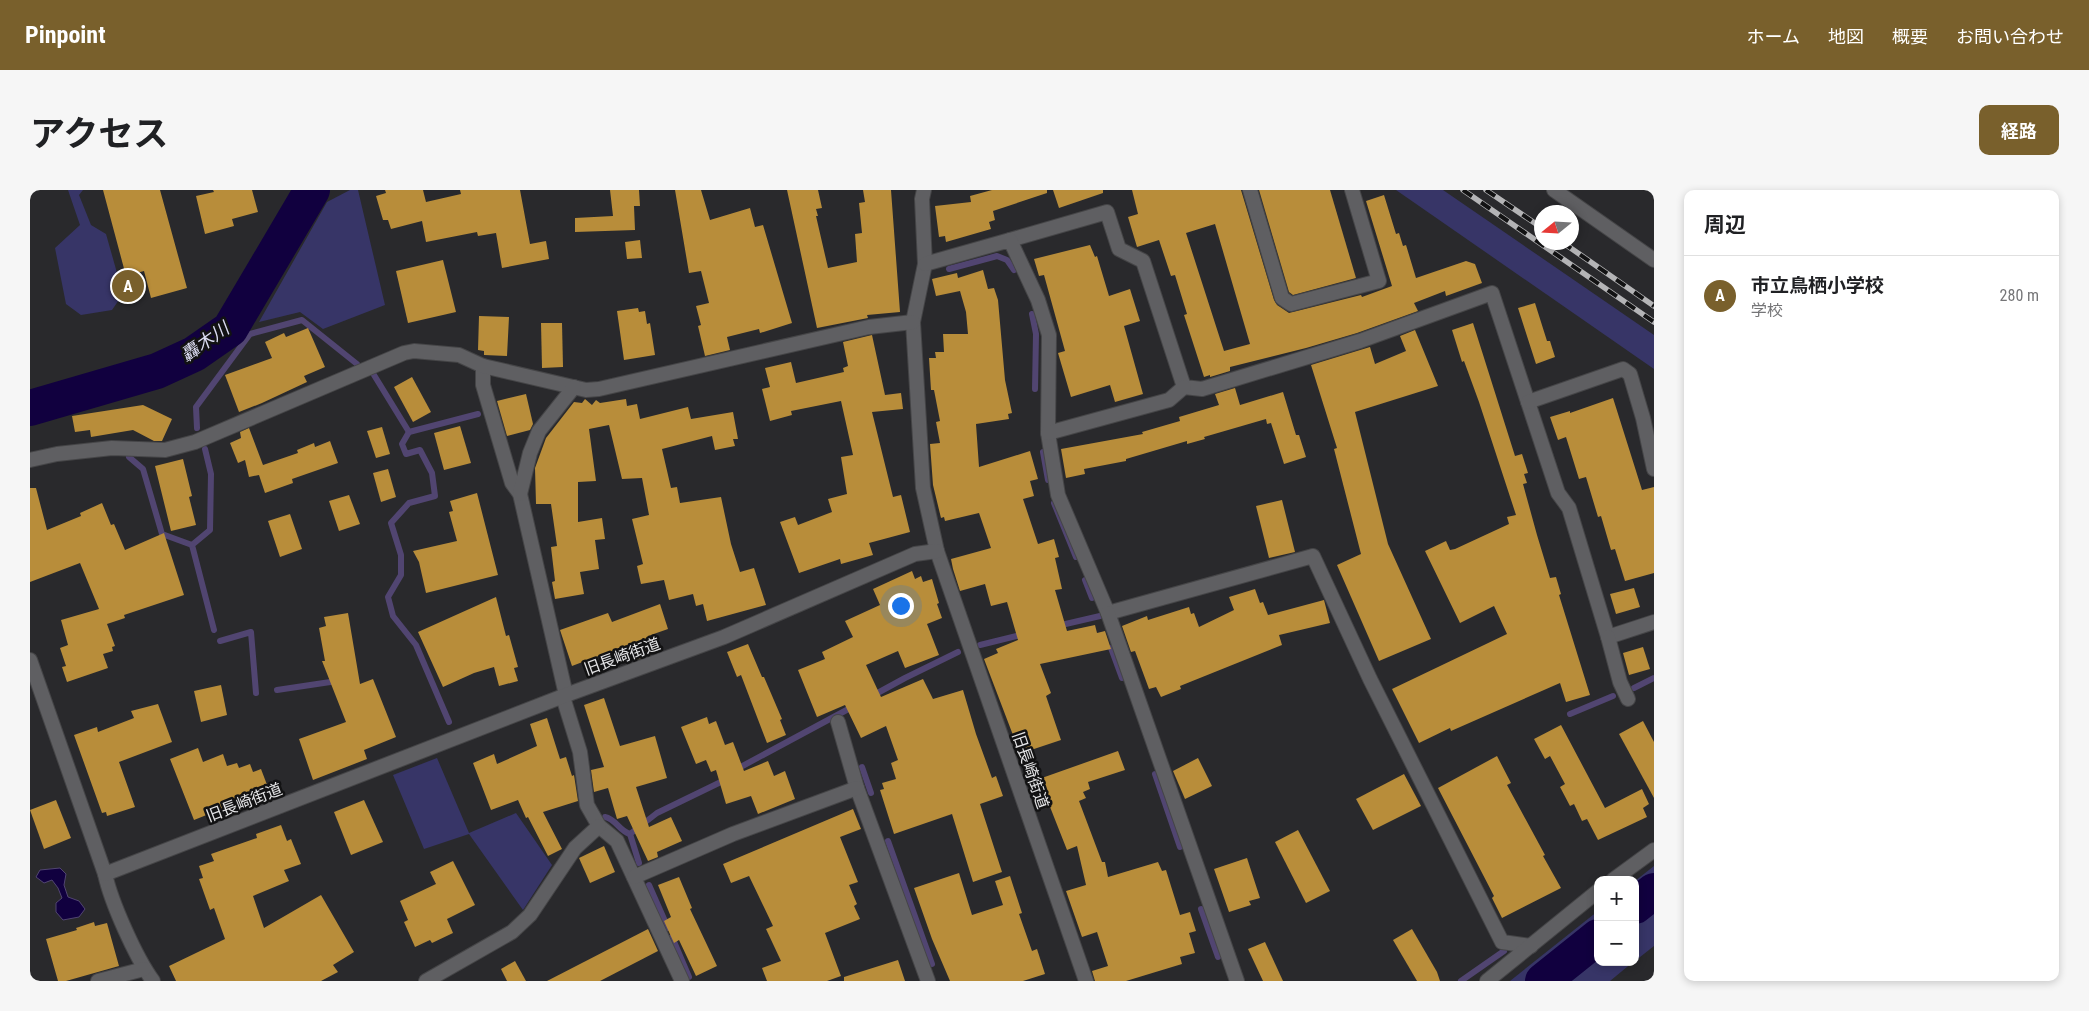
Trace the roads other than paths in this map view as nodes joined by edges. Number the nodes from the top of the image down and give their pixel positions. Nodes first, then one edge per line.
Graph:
1 (924, 190) edge
2 (1250, 190) edge
3 (1352, 190) edge
4 (1554, 190) edge
5 (1010, 240) junction
6 (1654, 260) edge
7 (926, 264) junction
8 (913, 322) junction
9 (483, 366) junction
10 (574, 387) junction
11 (1184, 387) junction
12 (1528, 402) junction
13 (1048, 433) junction
14 (30, 460) edge
15 (1654, 468) edge
16 (520, 494) junction
17 (937, 551) junction
18 (1108, 614) junction
19 (1654, 622) edge
20 (1608, 637) junction
21 (30, 660) edge
22 (564, 696) junction
23 (1628, 699) dead end
24 (838, 722) dead end
25 (857, 788) junction
26 (599, 826) junction
27 (1654, 850) edge
28 (105, 874) junction
29 (1618, 876) edge
30 (634, 877) junction
31 (1594, 894) edge
32 (1531, 946) junction
33 (144, 969) junction
34 (98, 981) edge
35 (153, 981) edge
36 (426, 981) edge
37 (682, 981) edge
38 (928, 981) edge
39 (1086, 981) edge
40 (1237, 981) edge
41 (1487, 981) edge

1 - 7 street
2 - 3 street
4 - 6 street
5 - 7 street
5 - 11 street
5 - 13 street
7 - 8 street
8 - 10 street
8 - 17 street
9 - 10 street
9 - 14 street
9 - 16 street
10 - 16 street
11 - 12 street
11 - 13 street
12 - 15 street
12 - 20 street
13 - 18 street
16 - 22 street
17 - 22 street, 旧長崎街道
17 - 39 street, 旧長崎街道
18 - 32 street
18 - 40 street
19 - 20 street
20 - 23 street
21 - 28 street
22 - 26 street
22 - 28 street, 旧長崎街道
24 - 25 street
25 - 30 street
25 - 38 street
26 - 30 street
26 - 36 street
27 - 29 street
28 - 33 street
30 - 37 street
31 - 32 street
32 - 41 street
33 - 34 street
33 - 35 street

